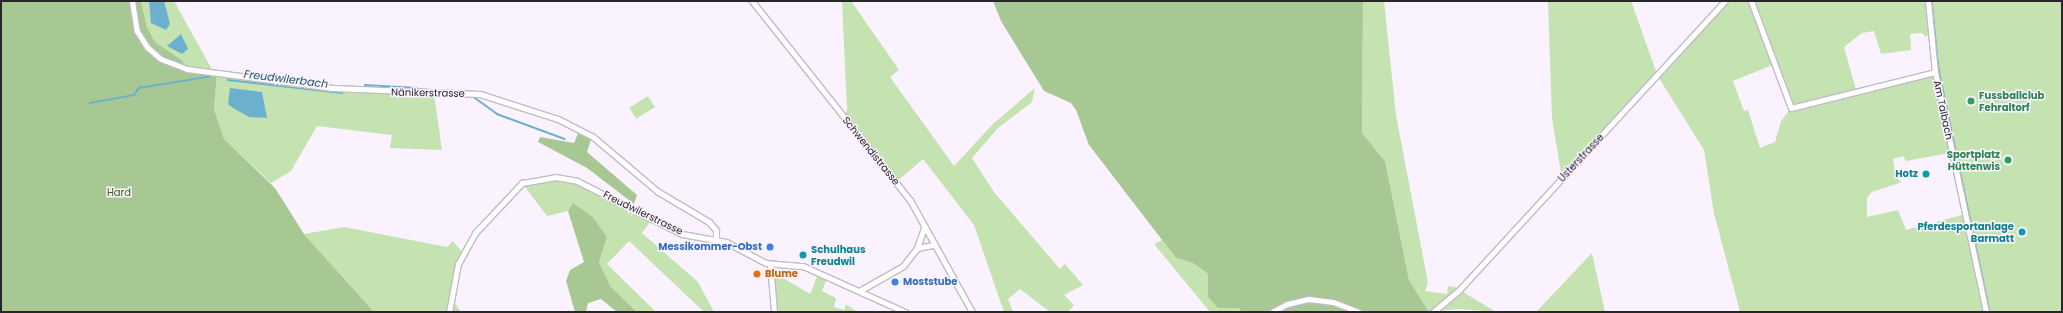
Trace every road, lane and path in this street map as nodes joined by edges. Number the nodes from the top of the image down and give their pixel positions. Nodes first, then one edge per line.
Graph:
1 (132, 1) edge
2 (752, 1) edge
3 (1725, 1) edge
4 (1751, 1) edge
5 (1928, 1) edge
6 (1935, 72) junction
7 (924, 228) junction
8 (716, 240) junction
9 (933, 245) junction
10 (917, 248) junction
11 (770, 264) junction
12 (861, 290) junction
13 (448, 312) edge
14 (774, 312) edge
15 (904, 312) edge
16 (972, 312) edge
17 (1272, 312) edge
18 (1359, 312) edge
19 (1433, 312) edge
20 (1986, 312) edge

1 - 8 street, Nänikerstrasse
2 - 7 street, Schwendistrasse
3 - 19 street, Usterstrasse
4 - 6 street
5 - 6 street, Am Talbach
6 - 20 street, Am Talbach
7 - 9 street, Schwendistrasse
7 - 10 street
8 - 11 street, Freudwilerstrasse
8 - 13 street, Freudwilerstrasse
9 - 10 street
9 - 16 street, Schwendistrasse
10 - 12 street
11 - 12 street, Freudwilerstrasse
11 - 14 street
12 - 15 street, Freudwilerstrasse
17 - 18 street

